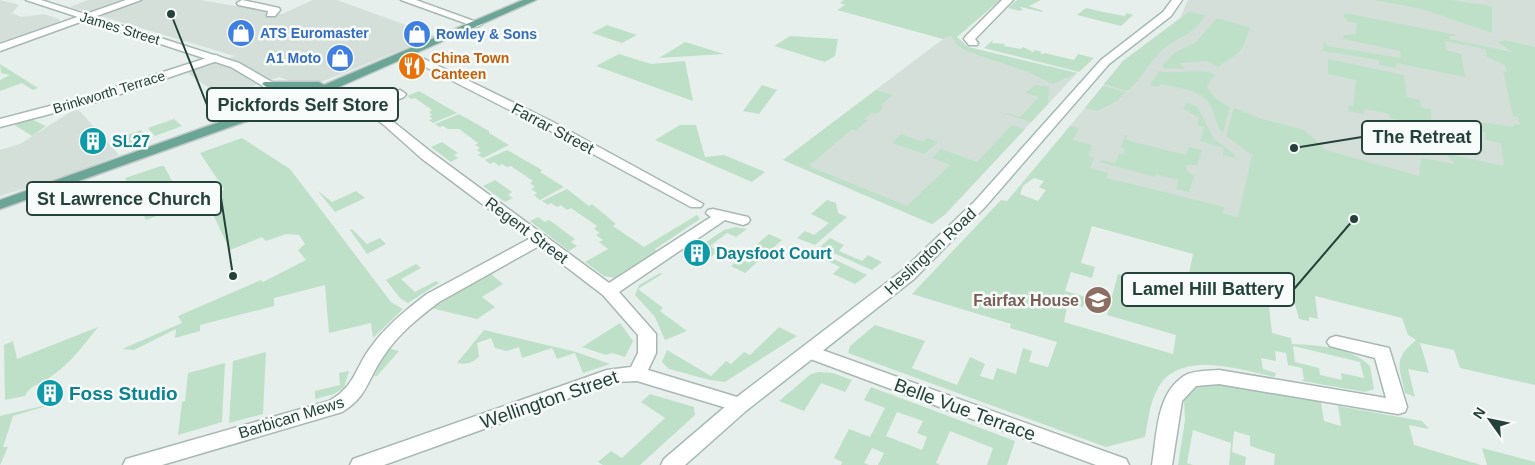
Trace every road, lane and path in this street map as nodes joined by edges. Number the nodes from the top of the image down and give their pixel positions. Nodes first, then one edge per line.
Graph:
1 (31, 0) edge
2 (136, 0) edge
3 (406, 0) edge
4 (1008, 0) edge
5 (1178, 0) edge
6 (245, 1) edge
7 (525, 1) edge
8 (271, 14) dead end
9 (90, 18) junction
10 (477, 24) junction
11 (973, 43) dead end
12 (0, 48) edge
13 (408, 54) junction
14 (216, 58) junction
15 (268, 84) junction
16 (335, 85) junction
17 (400, 94) dead end
18 (351, 96) dead end
19 (368, 107) junction
20 (274, 108) junction
21 (0, 123) edge
22 (696, 204) dead end
23 (0, 205) edge
24 (743, 220) dead end
25 (539, 240) junction
26 (609, 291) junction
27 (1336, 342) dead end
28 (811, 352) junction
29 (637, 374) junction
30 (740, 405) junction
31 (133, 465) edge
32 (360, 465) edge
33 (671, 465) edge
34 (1119, 465) edge
35 (1162, 465) edge

1 - 9 street, James Street
2 - 9 street
3 - 10 street
4 - 11 street
5 - 28 street, Heslington Road
6 - 8 street
7 - 10 main road
9 - 12 street
9 - 14 street, James Street
10 - 13 main road
13 - 16 main road
13 - 22 street, Farrar Street
14 - 15 street, James Street
14 - 21 street, Brinkworth Terrace
15 - 16 main road
15 - 20 street
16 - 20 main road
17 - 19 street
18 - 19 street, Regent Street
19 - 25 street, Regent Street
20 - 23 main road
24 - 26 street
25 - 26 street, Regent Street
25 - 31 street, Barbican Mews
26 - 29 street, Regent Street
27 - 35 street
28 - 30 street, Heslington Road
28 - 34 street, Belle Vue Terrace
29 - 30 street, Wellington Street
29 - 32 street, Wellington Street
30 - 33 street, Heslington Road

